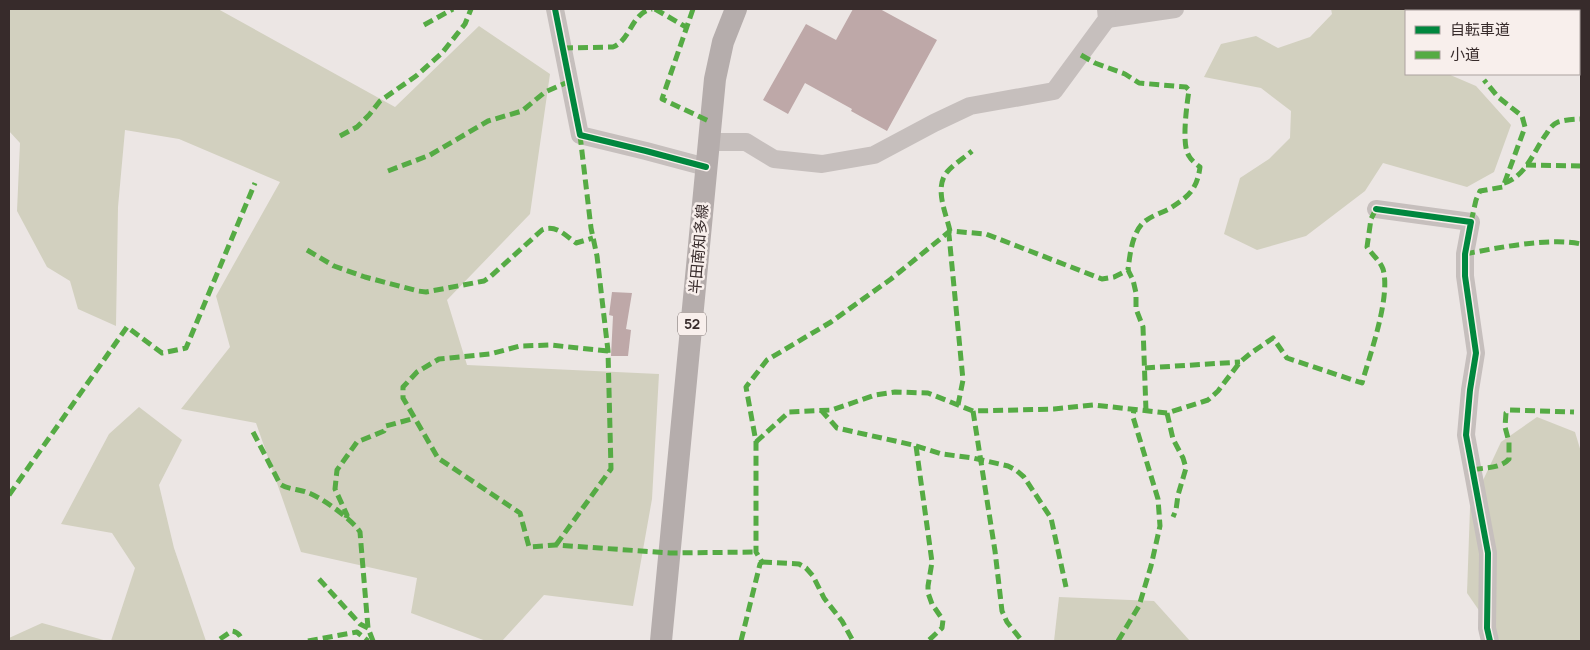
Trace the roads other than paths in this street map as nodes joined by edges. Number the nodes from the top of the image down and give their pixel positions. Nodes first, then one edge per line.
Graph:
1 (555, 9) edge
2 (736, 9) edge
3 (1176, 9) edge
4 (1107, 14) edge
5 (710, 142) junction
6 (706, 168) junction
7 (1376, 209) dead end
8 (661, 641) edge
9 (1490, 641) edge

1 - 6 street
2 - 5 main road, 半田南知多線 / 52
3 - 4 street
4 - 5 street
5 - 6 main road, 半田南知多線 / 52
6 - 8 main road, 半田南知多線 / 52
7 - 9 street

